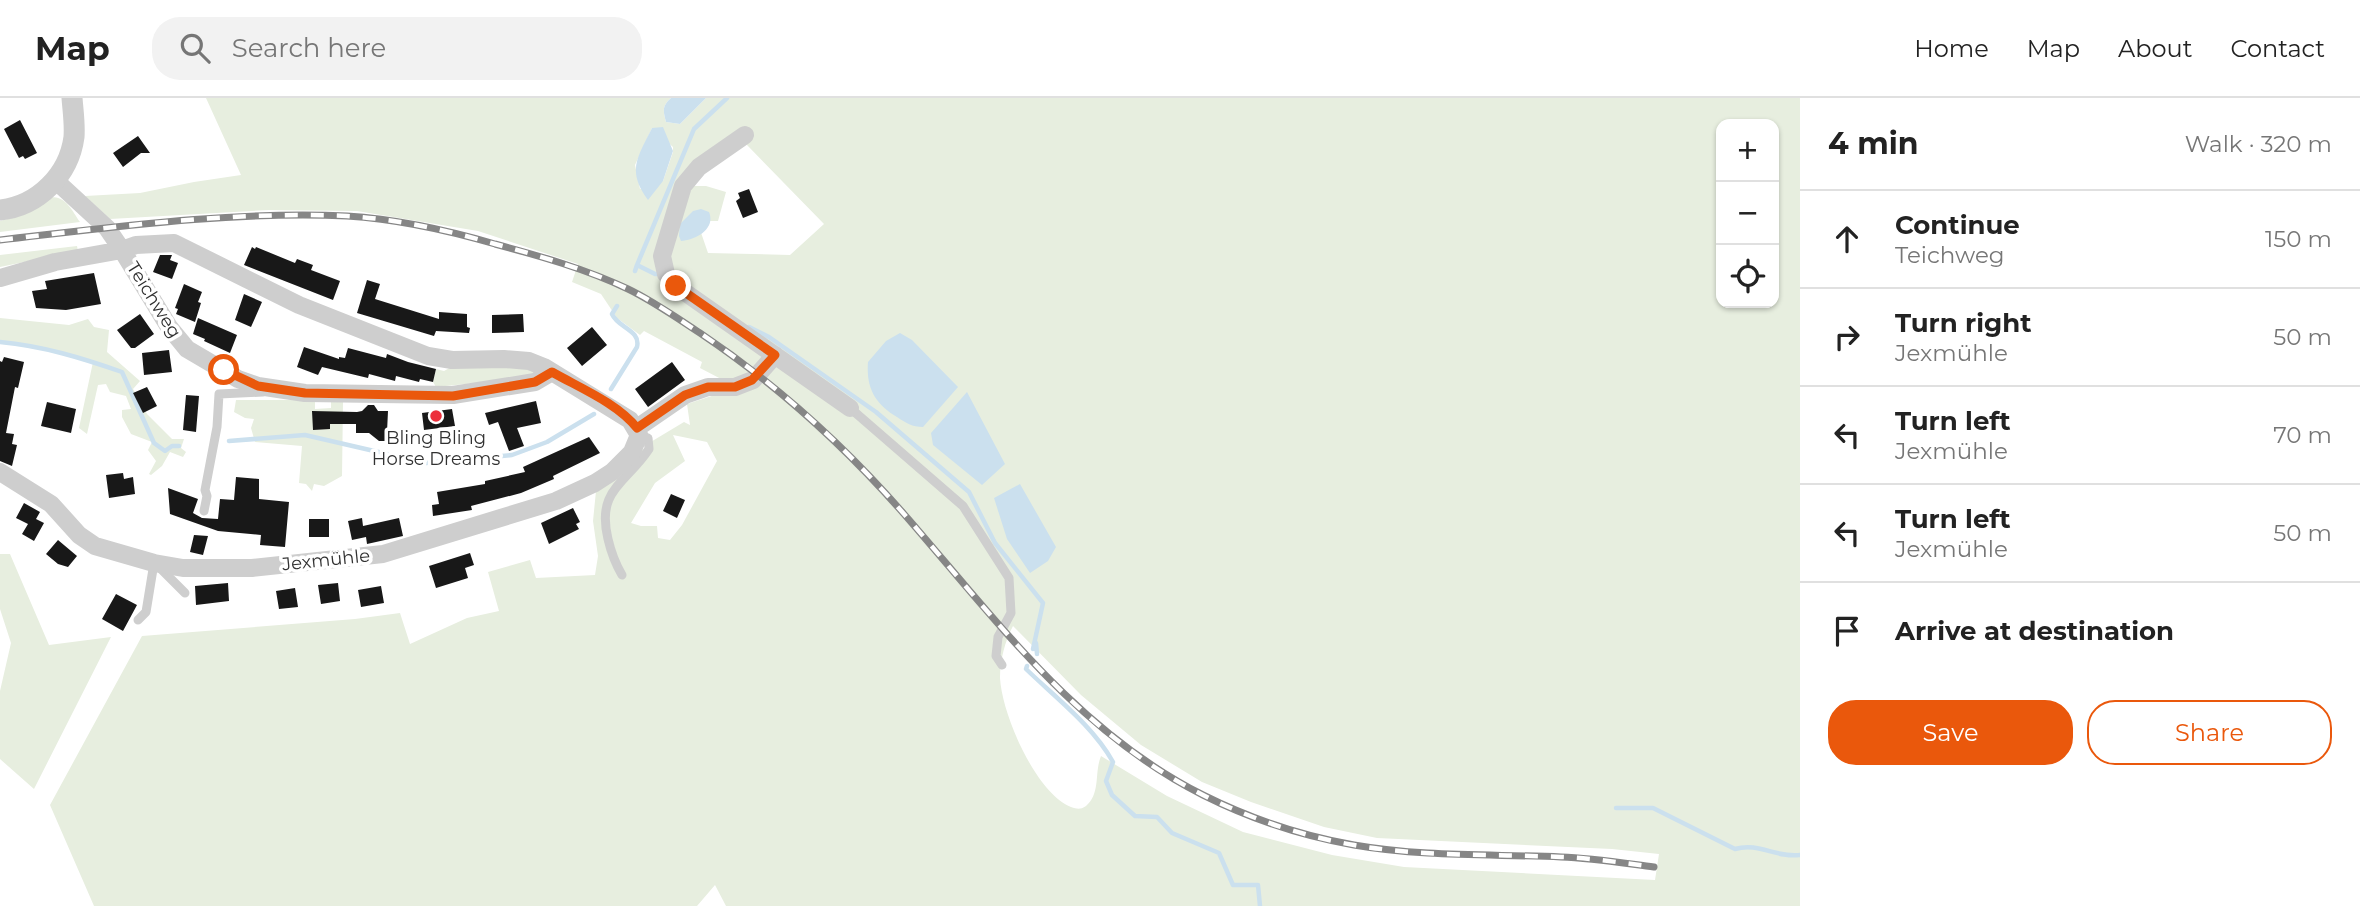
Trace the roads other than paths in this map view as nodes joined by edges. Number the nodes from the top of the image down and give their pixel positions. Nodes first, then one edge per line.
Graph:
1 (72, 98) edge
2 (745, 135) dead end
3 (56, 181) junction
4 (0, 210) edge
5 (122, 250) junction
6 (0, 278) edge
7 (775, 355) junction
8 (552, 372) junction
9 (298, 392) junction
10 (849, 408) joint
11 (638, 432) junction
12 (0, 472) edge
13 (204, 511) dead end
14 (154, 563) junction
15 (622, 575) dead end
16 (185, 593) dead end
17 (138, 620) dead end
18 (1002, 665) dead end

1 - 3 street
2 - 7 street
3 - 4 street
3 - 5 street
5 - 6 street
5 - 8 street
5 - 9 street, Teichweg
7 - 10 street
7 - 11 street, Jexmühle
8 - 9 street, Teichweg
8 - 11 street
9 - 13 lane
10 - 18 lane
11 - 14 street, Jexmühle
11 - 15 lane
12 - 14 street, Jexmühle
14 - 16 lane
14 - 17 lane

